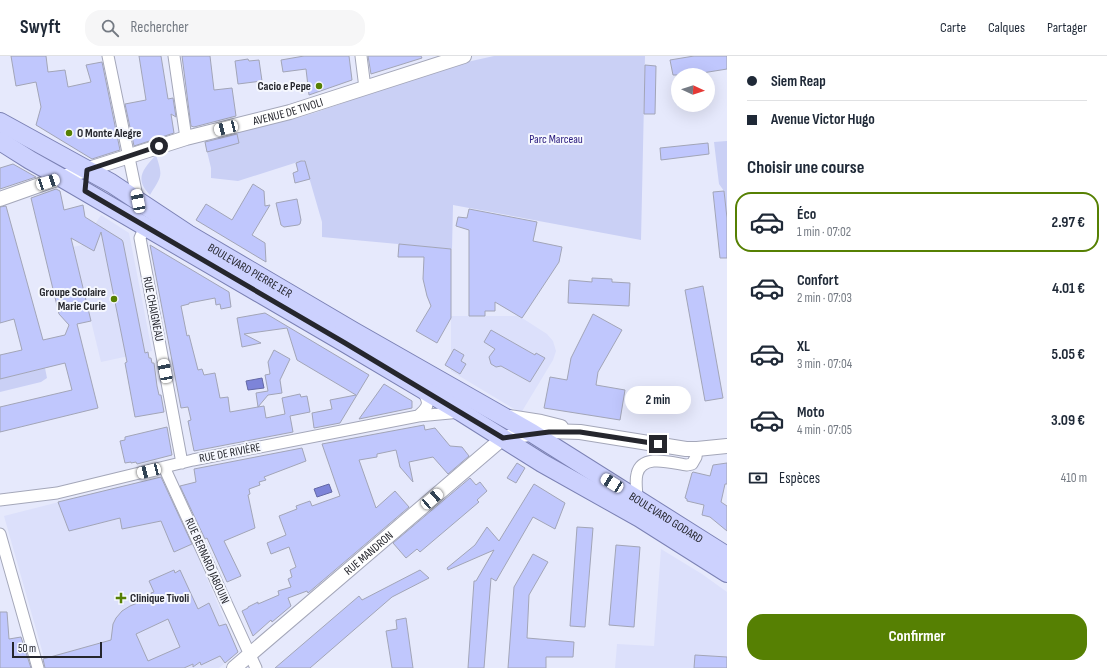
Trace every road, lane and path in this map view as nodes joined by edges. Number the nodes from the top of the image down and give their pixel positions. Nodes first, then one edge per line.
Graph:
1 (108, 56) edge
2 (174, 56) edge
3 (361, 56) edge
4 (464, 56) edge
5 (365, 88) junction
6 (0, 122) edge
7 (186, 138) junction
8 (0, 141) edge
9 (129, 156) junction
10 (87, 170) junction
11 (62, 178) junction
12 (85, 191) junction
13 (0, 199) edge
14 (138, 201) junction
15 (145, 226) junction
16 (420, 388) junction
17 (461, 412) junction
18 (418, 416) junction
19 (503, 416) junction
20 (580, 432) junction
21 (532, 433) junction
22 (503, 438) junction
23 (727, 446) edge
24 (697, 449) junction
25 (182, 463) junction
26 (164, 467) junction
27 (637, 499) junction
28 (0, 500) edge
29 (0, 534) edge
30 (727, 556) edge
31 (727, 573) edge
32 (249, 655) junction
33 (38, 668) edge
34 (234, 668) edge
35 (256, 668) edge

1 - 9 street
2 - 7 street
3 - 5 street
4 - 5 street, AVENUE DE TIVOLI
5 - 7 street, AVENUE DE TIVOLI
6 - 10 main road, BOULEVARD PIERRE 1ER
7 - 9 street, AVENUE DE TIVOLI
8 - 11 main road, BOULEVARD PIERRE 1ER
9 - 10 street, AVENUE DE TIVOLI
9 - 14 street
10 - 11 street, AVENUE DE TIVOLI
10 - 12 street
10 - 14 main road, BOULEVARD PIERRE 1ER
11 - 12 main road, BOULEVARD PIERRE 1ER
11 - 13 street, AVENUE DE TIVOLI
12 - 15 main road, BOULEVARD PIERRE 1ER
14 - 19 main road, BOULEVARD PIERRE 1ER
15 - 16 main road, BOULEVARD PIERRE 1ER
15 - 25 street, RUE CHAIGNEAU
16 - 17 main road, BOULEVARD PIERRE 1ER
16 - 18 street
17 - 18 street, RUE DE RIVIÈRE
17 - 19 street, RUE DE RIVIÈRE
17 - 22 main road, BOULEVARD PIERRE 1ER
18 - 25 street, RUE DE RIVIÈRE
19 - 20 street
19 - 21 main road, BOULEVARD GODARD
19 - 22 street
20 - 21 street
20 - 24 street
21 - 22 street
21 - 27 main road, BOULEVARD GODARD
22 - 31 main road, BOULEVARD GODARD
22 - 32 street, RUE MANDRON
23 - 24 street
24 - 27 street
25 - 26 street, RUE DE RIVIÈRE
26 - 28 street, RUE DE RIVIÈRE
26 - 32 street, RUE BERNARD JABOUIN
27 - 30 main road, BOULEVARD GODARD
29 - 33 street
32 - 34 street, RUE MANDRON
32 - 35 street, RUE BERNARD JABOUIN

